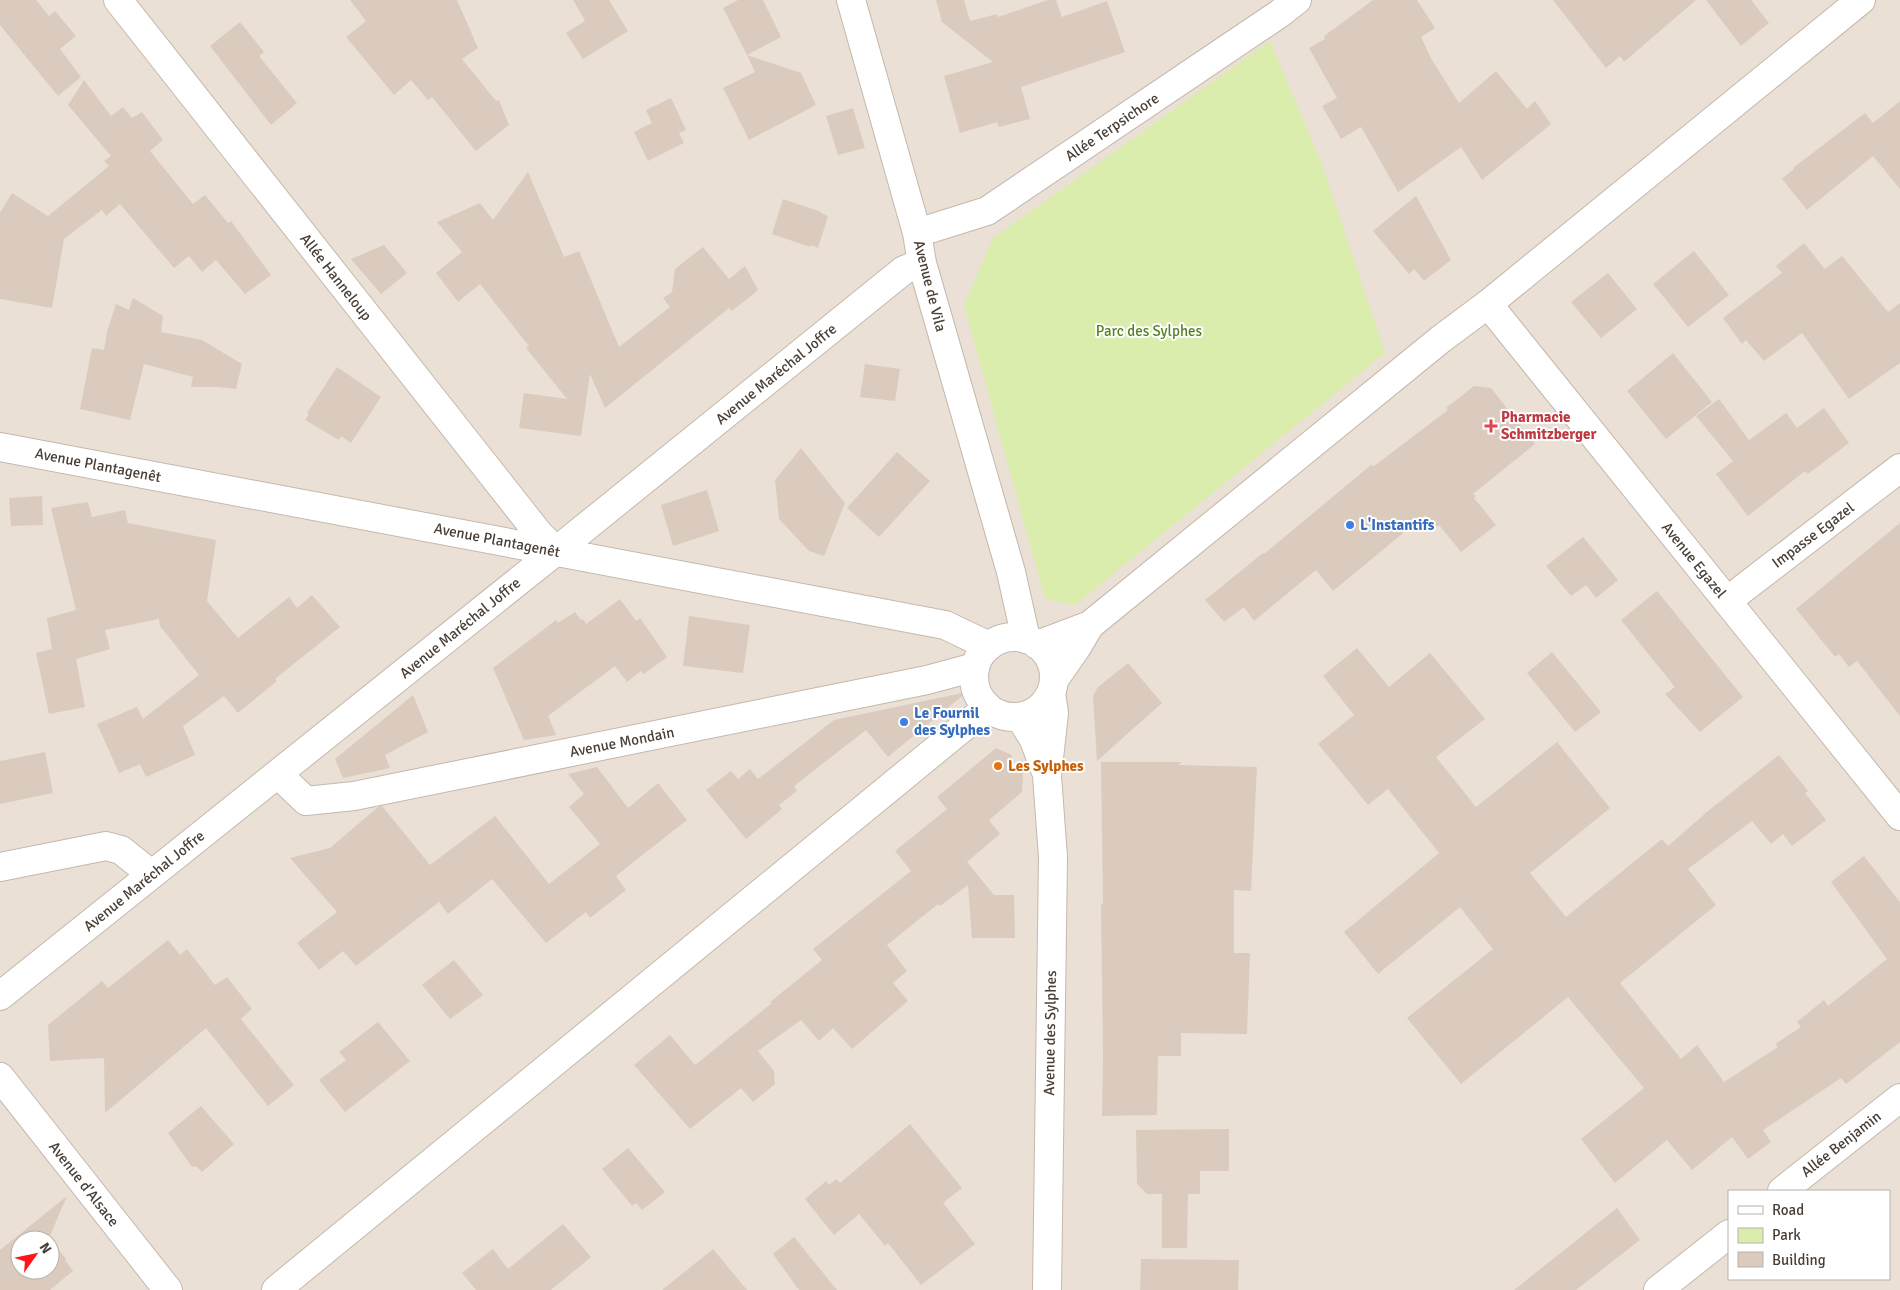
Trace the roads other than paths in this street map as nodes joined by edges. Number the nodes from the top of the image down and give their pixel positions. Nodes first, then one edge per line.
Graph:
1 (118, 0) edge
2 (852, 0) edge
3 (1297, 0) edge
4 (1861, 0) edge
5 (917, 233) junction
6 (922, 263) junction
7 (1488, 304) junction
8 (0, 447) edge
9 (1900, 468) edge
10 (556, 551) junction
11 (1727, 601) junction
12 (1090, 625) junction
13 (1006, 647) junction
14 (1052, 686) junction
15 (988, 707) junction
16 (1020, 717) junction
17 (278, 774) junction
18 (1047, 776) junction
19 (1900, 816) edge
20 (0, 867) edge
21 (151, 874) junction
22 (0, 996) edge
23 (0, 1078) edge
24 (1900, 1098) edge
25 (1783, 1190) edge
26 (1728, 1235) edge
27 (168, 1290) edge
28 (276, 1290) edge
29 (1046, 1290) edge
30 (1658, 1290) edge

1 - 10 street, Allée Hanneloup
2 - 5 street, Avenue de Vila
3 - 5 street, Allée Terpsichore
4 - 7 street
5 - 6 street, Avenue de Vila
6 - 10 street, Avenue Maréchal Joffre
6 - 13 street, Avenue de Vila
7 - 11 street, Avenue Egazel
7 - 12 street
8 - 10 street, Avenue Plantagenêt
9 - 11 street, Impasse Egazel
10 - 13 street, Avenue Plantagenêt
10 - 17 street, Avenue Maréchal Joffre
11 - 19 street, Avenue Egazel
12 - 13 street, Avenue Mondain
12 - 14 street
13 - 14 street
13 - 15 street
13 - 17 street, Avenue Mondain
14 - 16 street
14 - 18 street, Avenue des Sylphes
15 - 16 street
15 - 28 street
16 - 18 street, Avenue des Sylphes
17 - 21 street, Avenue Maréchal Joffre
18 - 29 street, Avenue des Sylphes
20 - 21 street
21 - 22 street, Avenue Maréchal Joffre
23 - 27 street, Avenue d'Alsace
24 - 25 street, Allée Benjamin
26 - 30 street

